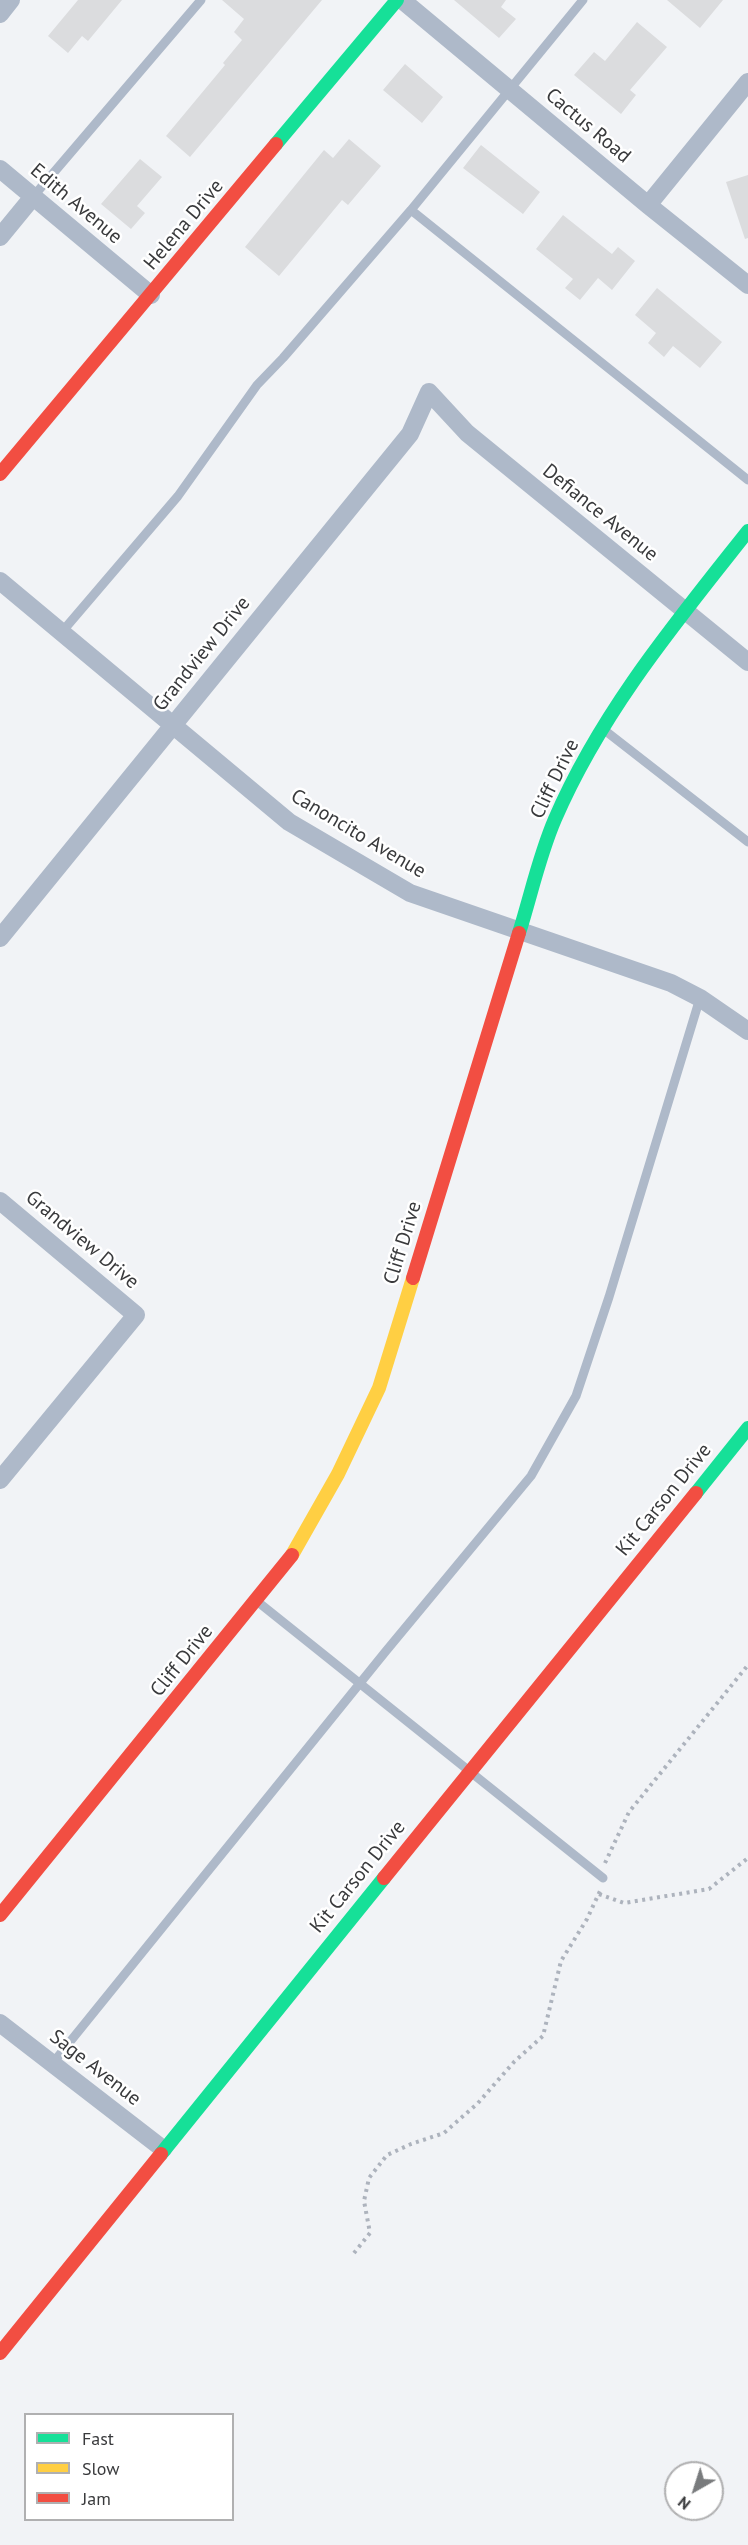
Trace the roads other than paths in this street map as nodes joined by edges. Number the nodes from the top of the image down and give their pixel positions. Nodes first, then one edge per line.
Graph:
1 (11, 0) edge
2 (201, 0) edge
3 (397, 0) edge
4 (402, 0) edge
5 (583, 0) edge
6 (0, 14) edge
7 (748, 81) edge
8 (509, 89) junction
9 (0, 170) edge
10 (32, 198) junction
11 (648, 205) junction
12 (411, 210) junction
13 (0, 237) edge
14 (748, 285) edge
15 (151, 295) junction
16 (429, 392) joint
17 (0, 474) edge
18 (748, 480) edge
19 (748, 531) edge
20 (0, 581) edge
21 (684, 611) junction
22 (61, 633) junction
23 (748, 662) edge
24 (172, 727) junction
25 (602, 728) junction
26 (748, 842) edge
27 (520, 930) junction
28 (0, 938) edge
29 (700, 999) junction
30 (748, 1031) edge
31 (0, 1201) edge
32 (748, 1428) edge
33 (0, 1480) edge
34 (256, 1600) junction
35 (360, 1683) junction
36 (470, 1770) junction
37 (603, 1878) road end
38 (0, 1915) edge
39 (0, 2024) edge
40 (52, 2064) junction
41 (163, 2149) junction
42 (0, 2353) edge

1 - 6 street
2 - 10 lane
3 - 15 street, Helena Drive
4 - 8 street, Cactus Road
5 - 8 lane
7 - 11 street
8 - 11 street, Cactus Road
8 - 12 lane
9 - 10 street, Edith Avenue
10 - 13 street
10 - 15 street, Edith Avenue
11 - 14 street, Cactus Road
12 - 18 lane
12 - 22 lane
15 - 17 street, Helena Drive
16 - 21 street, Defiance Avenue
16 - 24 street, Grandview Drive
19 - 21 street, Cliff Drive
20 - 22 street, Canoncito Avenue
21 - 23 street, Defiance Avenue
21 - 25 street, Cliff Drive
22 - 24 street, Canoncito Avenue
24 - 27 street, Canoncito Avenue
24 - 28 street, Grandview Drive
25 - 26 lane
25 - 27 street, Cliff Drive
27 - 29 street, Canoncito Avenue
27 - 34 street, Cliff Drive
29 - 30 street, Canoncito Avenue
29 - 35 lane
31 - 33 street, Grandview Drive
32 - 36 street, Kit Carson Drive
34 - 35 lane
34 - 38 street, Cliff Drive
35 - 36 lane
35 - 40 lane
36 - 37 lane
36 - 41 street, Kit Carson Drive
39 - 40 street, Sage Avenue
40 - 41 street, Sage Avenue
41 - 42 street, Kit Carson Drive

